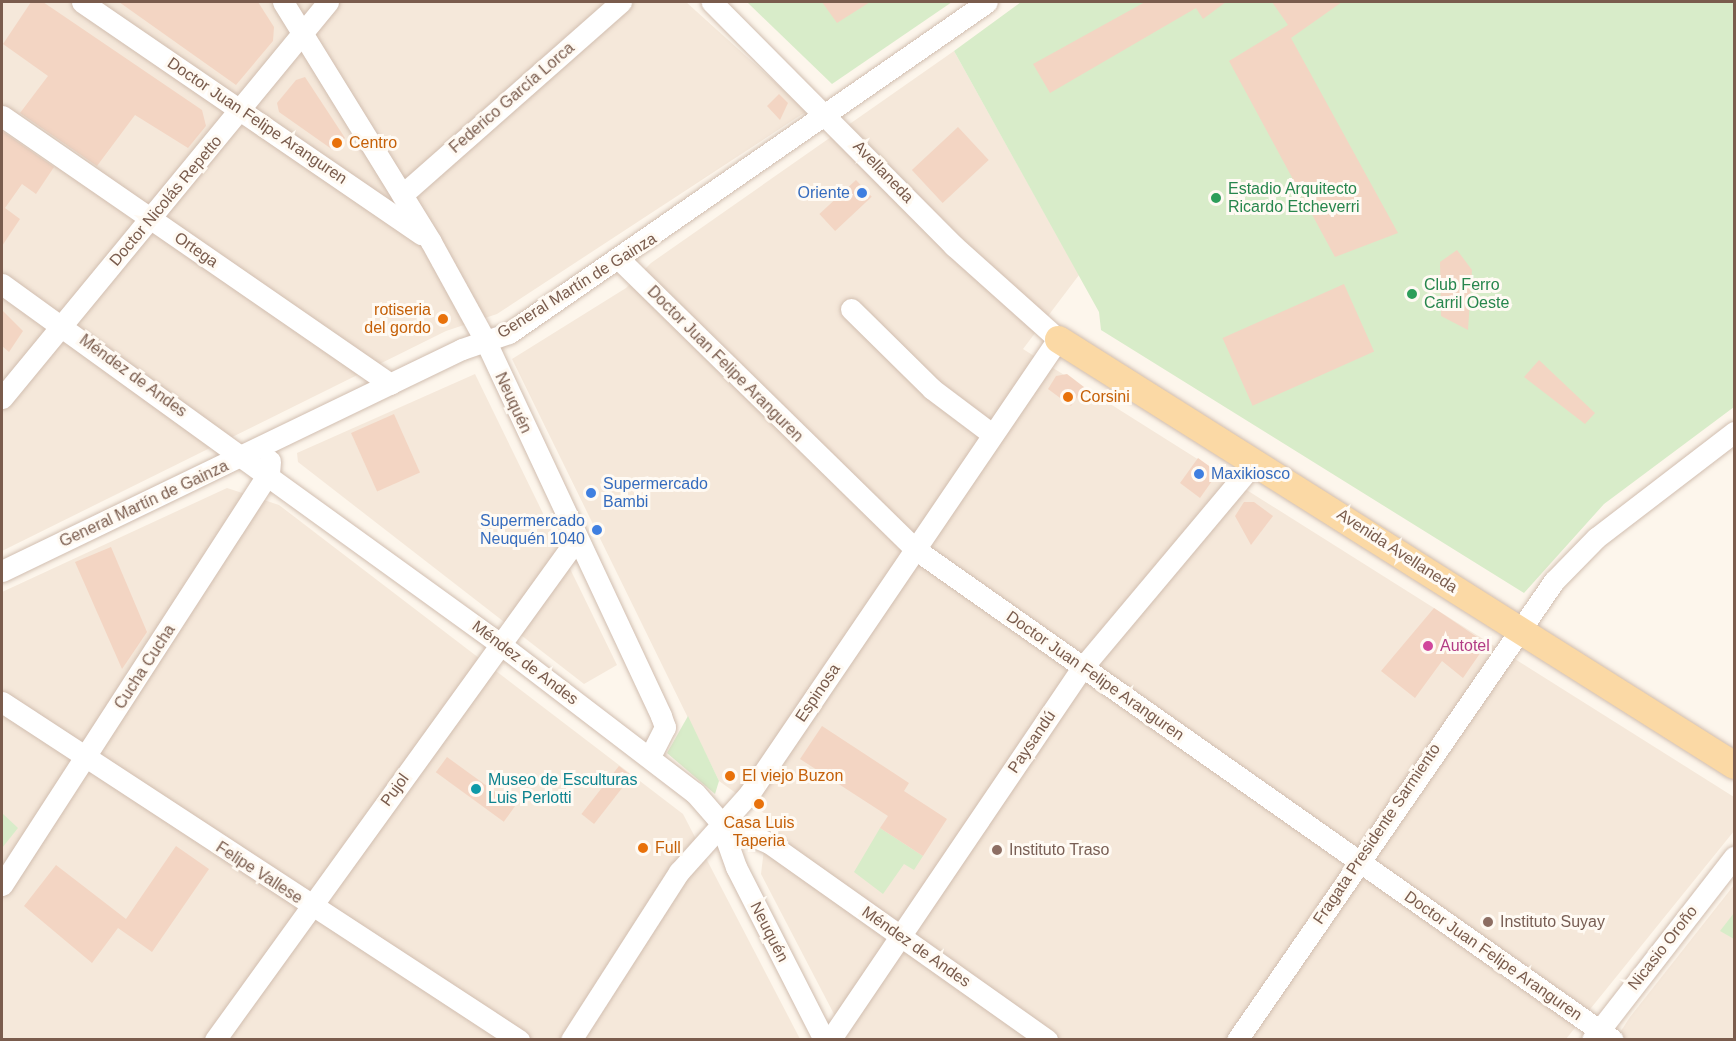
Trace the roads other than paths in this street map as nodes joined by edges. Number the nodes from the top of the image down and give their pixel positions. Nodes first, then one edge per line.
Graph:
1 (82, 2) edge
2 (283, 2) edge
3 (328, 2) edge
4 (621, 2) edge
5 (712, 2) edge
6 (987, 2) edge
7 (302, 34) junction
8 (241, 110) junction
9 (2, 116) edge
10 (829, 116) junction
11 (402, 195) junction
12 (152, 220) junction
13 (431, 242) junction
14 (620, 260) junction
15 (2, 284) edge
16 (851, 309) dead end
17 (63, 325) junction
18 (1058, 339) junction
19 (486, 342) junction
20 (391, 384) junction
21 (2, 398) edge
22 (1734, 432) edge
23 (993, 434) junction
24 (271, 443) junction
25 (244, 456) junction
26 (1256, 461) junction
27 (269, 473) junction
28 (576, 540) junction
29 (915, 549) junction
30 (2, 571) edge
31 (1518, 630) junction
32 (500, 644) junction
33 (1082, 668) junction
34 (2, 702) edge
35 (650, 757) junction
36 (86, 759) junction
37 (1734, 765) edge
38 (720, 822) junction
39 (1734, 857) edge
40 (1359, 862) junction
41 (2, 885) edge
42 (311, 907) junction
43 (900, 936) junction
44 (1602, 1036) edge
45 (215, 1040) edge
46 (519, 1040) edge
47 (571, 1040) edge
48 (824, 1040) edge
49 (830, 1040) edge
50 (1047, 1040) edge
51 (1237, 1040) edge

1 - 8 street, Doctor Juan Felipe Aranguren
2 - 7 street, Neuquén
3 - 7 street, Doctor Nicolás Repetto
4 - 11 street, Federico García Lorca
5 - 10 street, Avellaneda
6 - 10 street, General Martín de Gainza
7 - 8 street, Doctor Nicolás Repetto
7 - 11 street, Neuquén
8 - 12 street, Doctor Nicolás Repetto
8 - 13 street, Doctor Juan Felipe Aranguren
9 - 12 street, Ortega
10 - 14 street, General Martín de Gainza
10 - 18 street, Avellaneda
11 - 13 street, Neuquén
12 - 17 street, Doctor Nicolás Repetto
12 - 20 street, Ortega
13 - 19 street, Neuquén
14 - 19 street, General Martín de Gainza
14 - 29 street, Doctor Juan Felipe Aranguren
15 - 17 street, Méndez de Andes
16 - 23 street
17 - 21 street, Doctor Nicolás Repetto
17 - 25 street, Méndez de Andes
18 - 23 street, Espinosa
18 - 26 main road, Avenida Avellaneda
19 - 20 street, General Martín de Gainza
19 - 28 street, Neuquén
20 - 24 street, General Martín de Gainza
22 - 31 street, Fragata Presidente Sarmiento
23 - 29 street, Espinosa
24 - 25 street, General Martín de Gainza
24 - 27 street, Cucha Cucha
25 - 27 street, Méndez de Andes
25 - 30 street, General Martín de Gainza
26 - 31 main road, Avenida Avellaneda
26 - 33 street, Paysandú
27 - 32 street, Méndez de Andes
27 - 36 street, Cucha Cucha
28 - 32 street, Pujol
28 - 35 street, Neuquén
29 - 33 street, Doctor Juan Felipe Aranguren
29 - 38 street, Espinosa
31 - 37 main road, Avenida Avellaneda
31 - 40 street, Fragata Presidente Sarmiento
32 - 35 street, Méndez de Andes
32 - 42 street, Pujol
33 - 40 street, Doctor Juan Felipe Aranguren
33 - 43 street, Paysandú
34 - 36 street, Felipe Vallese
35 - 38 street, Méndez de Andes
36 - 41 street, Cucha Cucha
36 - 42 street, Felipe Vallese
38 - 43 street, Méndez de Andes
38 - 47 street, Espinosa
38 - 48 street, Neuquén
39 - 44 street, Nicasio Oroño
40 - 44 street, Doctor Juan Felipe Aranguren
40 - 51 street, Fragata Presidente Sarmiento
42 - 45 street, Pujol
42 - 46 street, Felipe Vallese
43 - 49 street, Paysandú
43 - 50 street, Méndez de Andes

